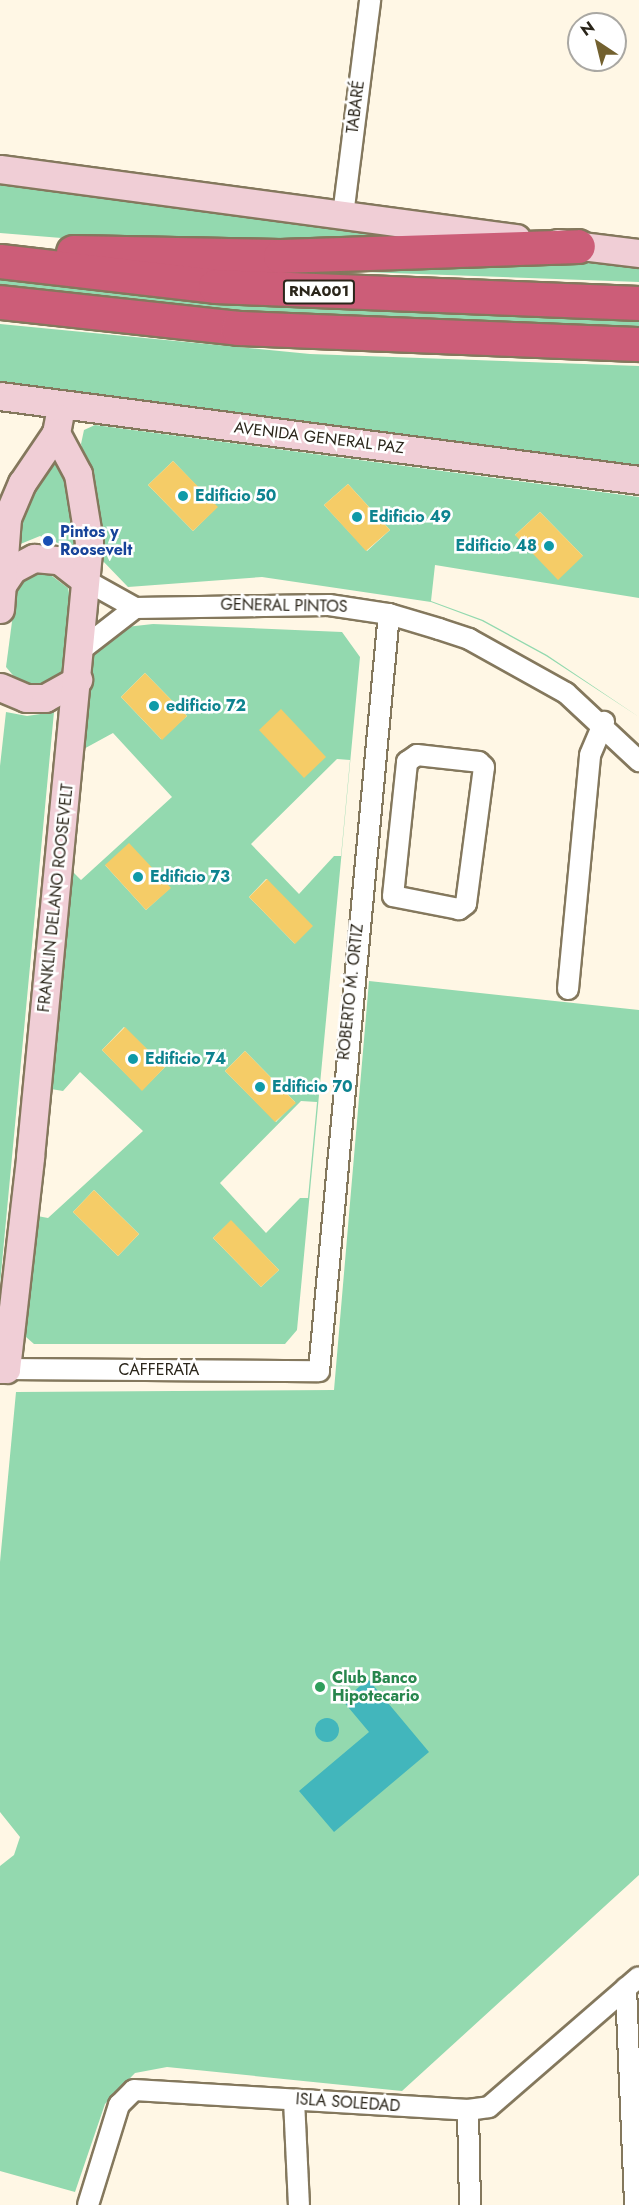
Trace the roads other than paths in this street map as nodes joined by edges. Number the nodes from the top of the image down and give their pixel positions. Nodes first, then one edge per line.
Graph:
1 (370, 0) edge
2 (0, 169) edge
3 (343, 215) junction
4 (578, 246) junction
5 (0, 249) edge
6 (639, 253) edge
7 (0, 261) edge
8 (0, 302) edge
9 (639, 303) edge
10 (639, 344) edge
11 (0, 396) edge
12 (61, 404) junction
13 (56, 433) junction
14 (639, 480) edge
15 (85, 580) junction
16 (1, 593) edge
17 (135, 608) junction
18 (389, 614) junction
19 (82, 649) junction
20 (78, 680) junction
21 (0, 687) edge
22 (604, 722) junction
23 (639, 761) edge
24 (369, 821) junction
25 (400, 827) junction
26 (568, 989) dead end
27 (3, 1369) edge
28 (319, 1371) joint
29 (632, 1983) edge
30 (294, 2100) junction
31 (468, 2110) junction
32 (88, 2205) edge
33 (299, 2205) edge
34 (470, 2205) edge
35 (635, 2205) edge

1 - 3 street, TABARÉ
2 - 3 street
3 - 4 street
4 - 5 highway
4 - 6 street
7 - 9 highway, RNA001
8 - 10 highway
11 - 12 street, AVENIDA GENERAL PAZ
12 - 13 street
12 - 14 street, AVENIDA GENERAL PAZ
13 - 15 street, FRANKLIN DELANO ROOSEVELT
13 - 16 street
15 - 16 street
15 - 17 street
15 - 19 street, FRANKLIN DELANO ROOSEVELT
17 - 18 street, GENERAL PINTOS
17 - 19 street
18 - 22 street, GENERAL PINTOS
18 - 24 street, ROBERTO M. ORTIZ
19 - 20 street, FRANKLIN DELANO ROOSEVELT
20 - 21 street
20 - 27 street, FRANKLIN DELANO ROOSEVELT
22 - 23 street, GENERAL PINTOS
22 - 26 street
24 - 25 street
24 - 28 street, ROBERTO M. ORTIZ
25 - 25 street
27 - 28 street, CAFFERATA
29 - 31 street, ISLA SOLEDAD
29 - 35 street
30 - 31 street, ISLA SOLEDAD
30 - 32 street, ISLA SOLEDAD
30 - 33 street
31 - 34 street

